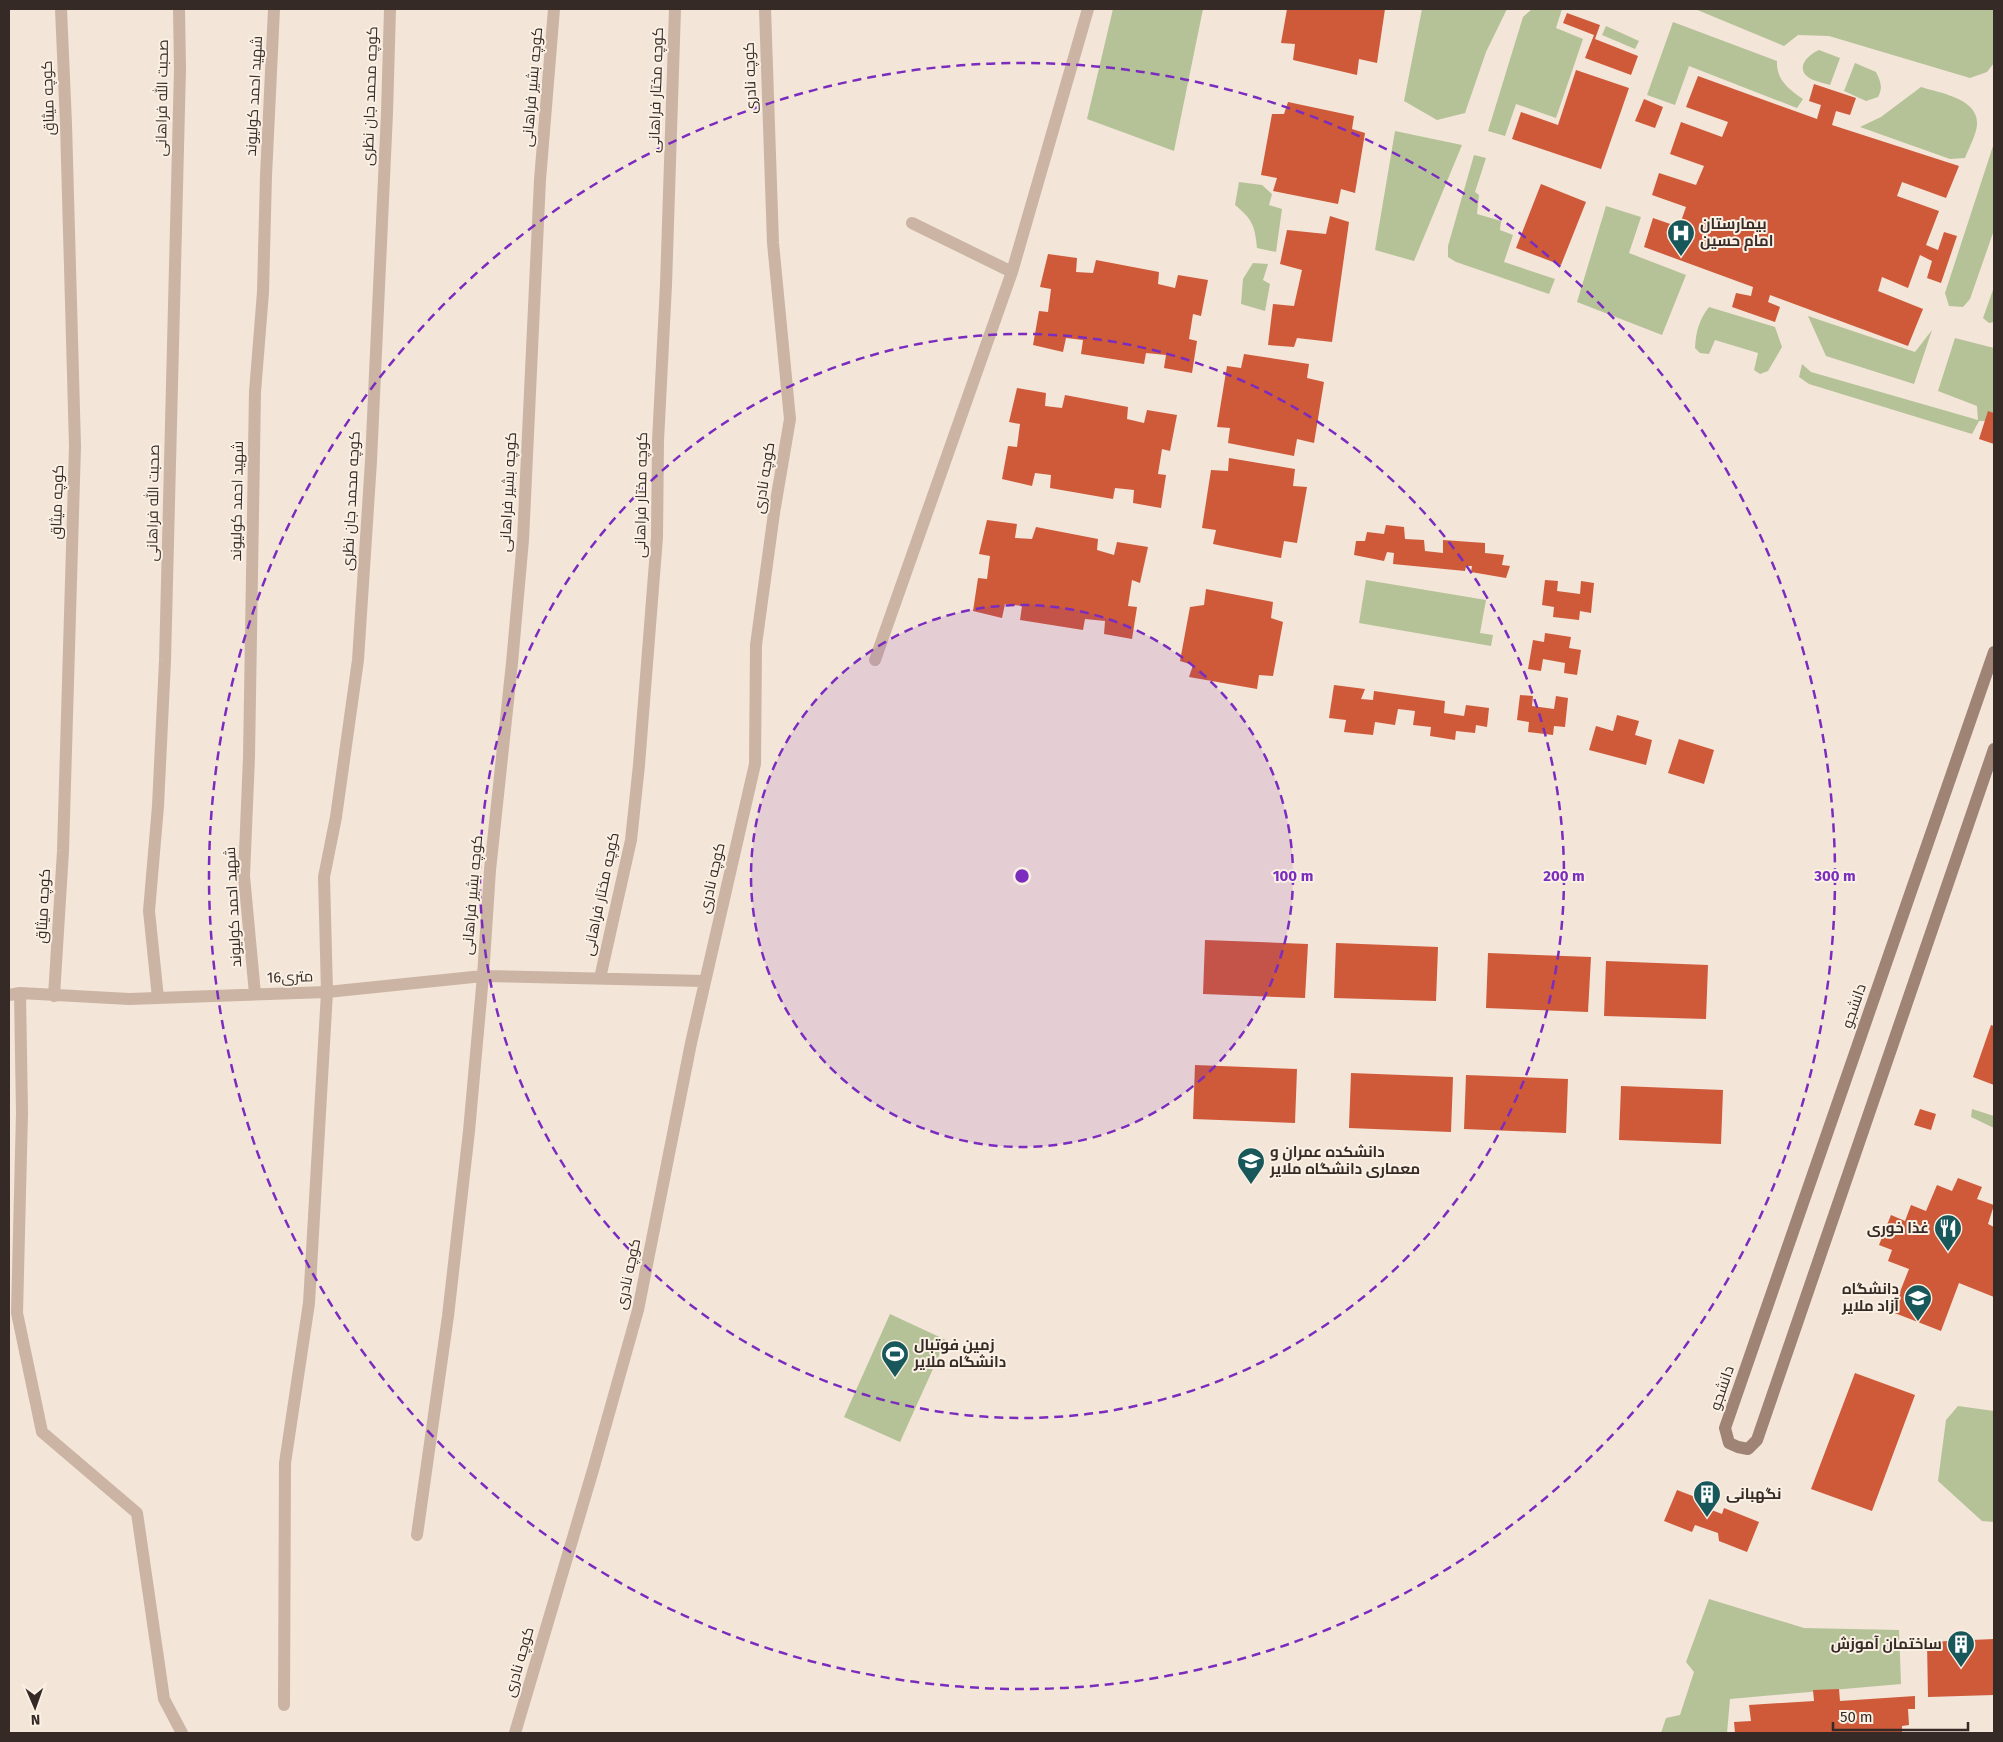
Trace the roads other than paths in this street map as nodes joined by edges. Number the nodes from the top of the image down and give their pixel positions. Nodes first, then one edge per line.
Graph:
1 (61, 9) edge
2 (180, 9) edge
3 (274, 9) edge
4 (390, 9) edge
5 (554, 9) edge
6 (675, 9) edge
7 (765, 9) edge
8 (1088, 9) edge
9 (912, 223) dead end
10 (1012, 272) junction
11 (1994, 652) edge
12 (875, 660) dead end
13 (1994, 749) edge
14 (483, 976) junction
15 (600, 978) junction
16 (704, 981) junction
17 (327, 992) junction
18 (14, 994) edge
19 (255, 994) junction
20 (54, 996) junction
21 (158, 998) junction
22 (417, 1535) dead end
23 (284, 1705) dead end
24 (182, 1733) edge
25 (515, 1733) edge

1 - 20 street, کوچه میثاق
2 - 21 street, صحبت الله فراهانی
3 - 19 street, شهید احمد کولیوند
4 - 17 street, کوچه محمد جان نظری
5 - 14 street, کوچه بشیر فراهانی
6 - 15 street, کوچه مختار فراهانی
7 - 16 street, کوچه نادری
8 - 10 street
9 - 10 street
10 - 12 street
11 - 13 main road, دانشجو
14 - 15 street, 16متری
14 - 17 street, 16متری
14 - 22 street, کوچه بشیر فراهانی
15 - 16 street, 16متری
16 - 25 street, کوچه نادری
17 - 19 street, 16متری
17 - 23 street, کوچه محمد جان نظری
18 - 20 street, 16متری
18 - 24 street
19 - 21 street, 16متری
20 - 21 street, 16متری

